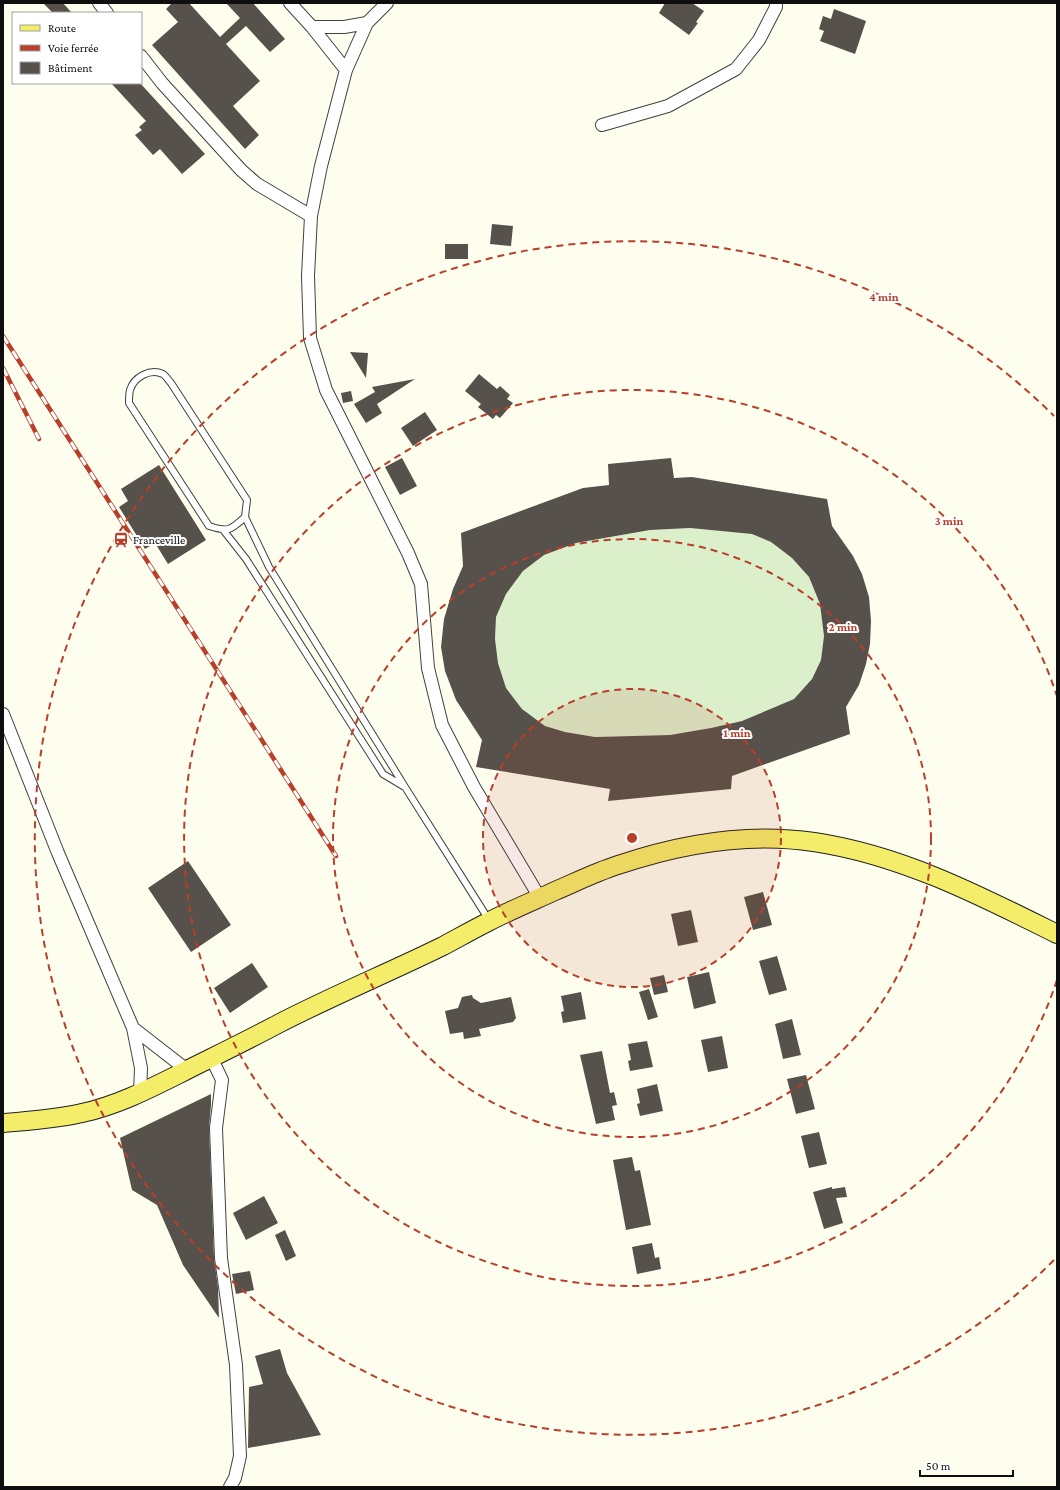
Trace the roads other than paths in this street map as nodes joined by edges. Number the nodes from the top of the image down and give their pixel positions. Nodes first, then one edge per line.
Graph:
1 (100, 3) edge
2 (290, 3) edge
3 (387, 3) edge
4 (776, 3) edge
5 (106, 12) edge
6 (367, 23) junction
7 (312, 27) junction
8 (142, 57) edge
9 (346, 70) junction
10 (602, 125) dead end
11 (310, 216) junction
12 (245, 517) junction
13 (224, 530) junction
14 (3, 714) edge
15 (405, 788) junction
16 (540, 898) junction
17 (490, 921) junction
18 (1057, 934) edge
19 (133, 1028) junction
20 (212, 1059) junction
21 (187, 1070) junction
22 (140, 1093) junction
23 (3, 1123) edge
24 (230, 1487) edge

1 - 5 street
2 - 7 street
3 - 6 street
4 - 10 street
6 - 7 street
6 - 9 street
7 - 9 street
8 - 11 street
9 - 11 street
11 - 16 street
12 - 13 lane
12 - 13 lane
12 - 15 lane
13 - 15 lane
14 - 19 street
15 - 17 lane
16 - 17 main road
16 - 18 main road
17 - 20 main road
19 - 21 street
19 - 22 street
20 - 21 main road
20 - 24 street
21 - 22 main road
22 - 23 main road

